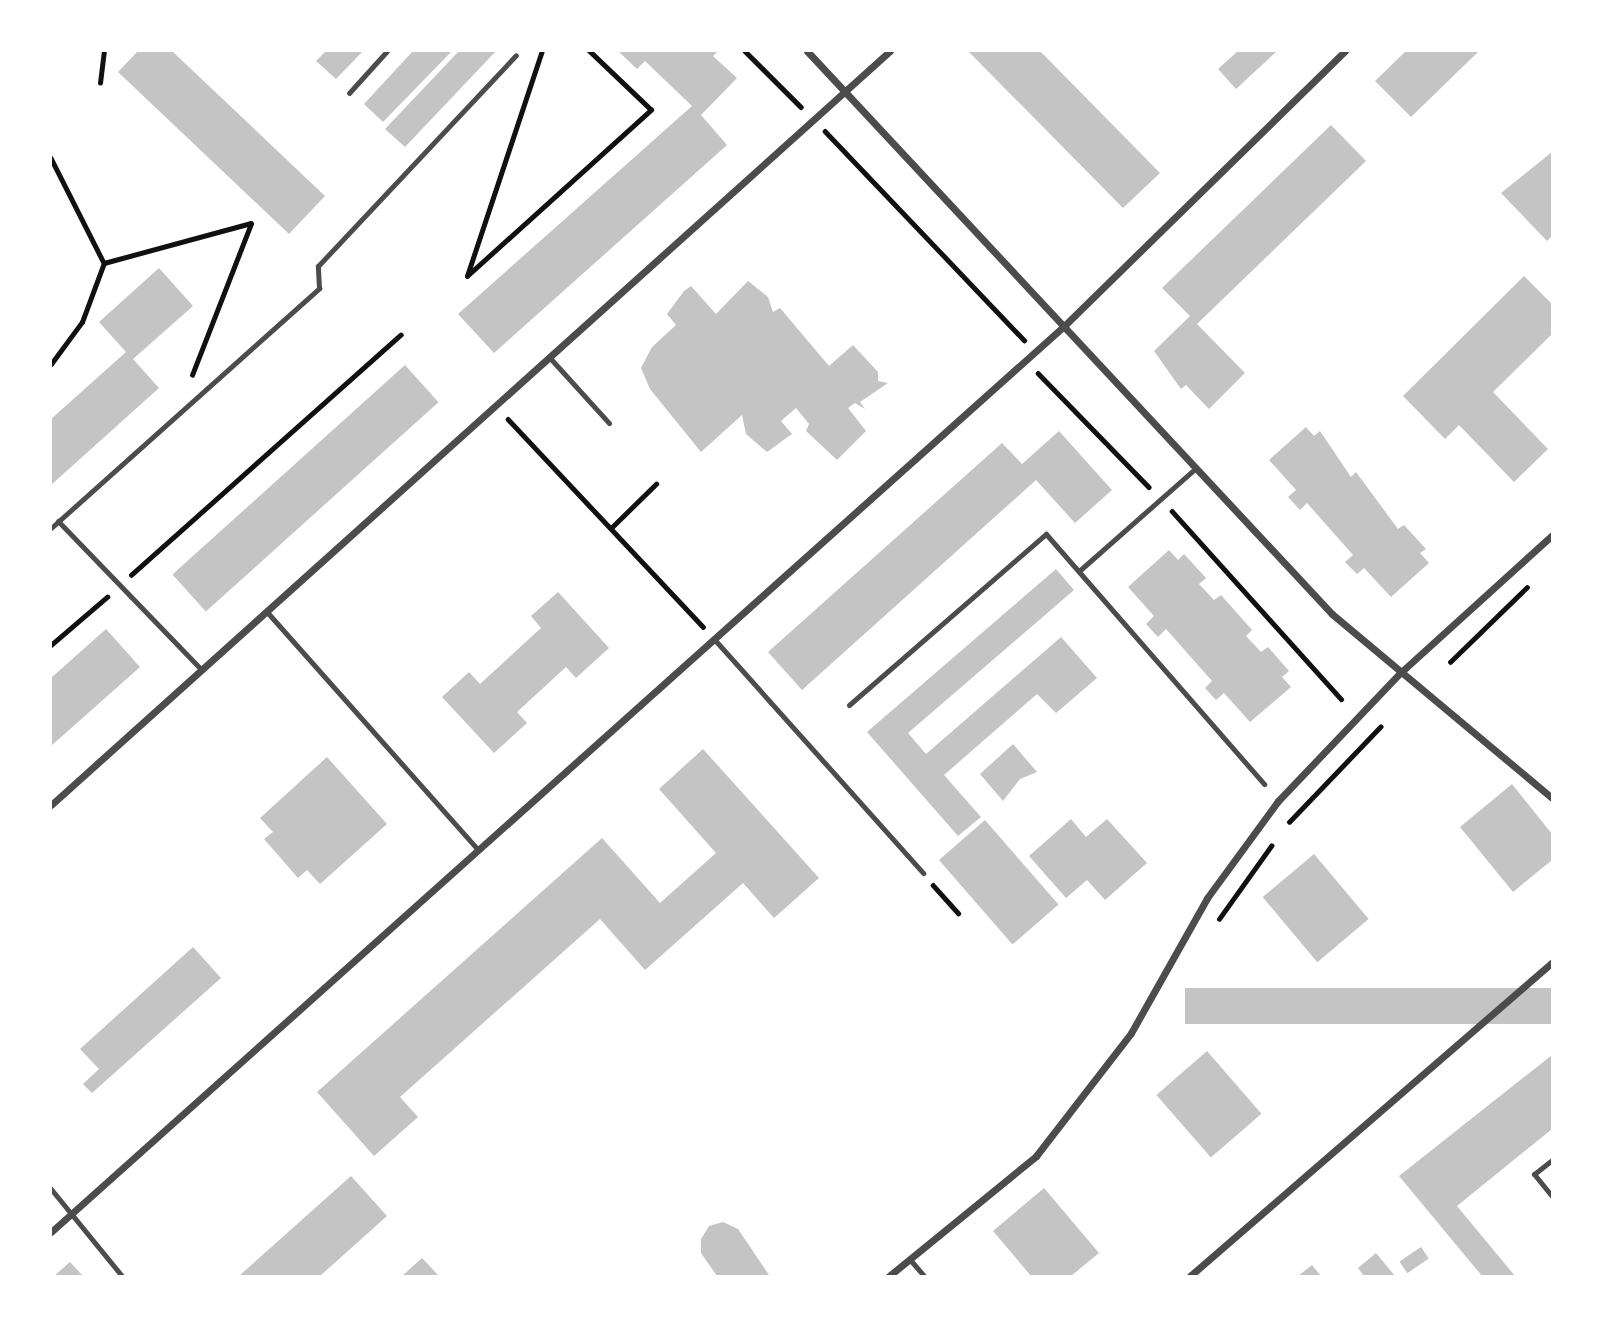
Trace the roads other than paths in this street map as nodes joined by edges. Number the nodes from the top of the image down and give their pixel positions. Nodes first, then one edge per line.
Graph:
1 (387, 51) edge
2 (807, 51) edge
3 (891, 51) edge
4 (1345, 51) edge
5 (516, 55) dead end
6 (847, 92) junction
7 (349, 93) dead end
8 (1065, 325) junction
9 (550, 358) junction
10 (610, 423) dead end
11 (1196, 468) junction
12 (58, 521) junction
13 (51, 528) edge
14 (1552, 535) edge
15 (1079, 571) junction
16 (267, 612) junction
17 (714, 639) junction
18 (202, 670) junction
19 (1401, 673) junction
20 (849, 705) dead end
21 (1264, 784) dead end
22 (1552, 798) edge
23 (51, 805) edge
24 (478, 850) junction
25 (923, 873) road end
26 (1552, 962) edge
27 (1552, 1160) edge
28 (51, 1189) edge
29 (1552, 1196) edge
30 (72, 1213) junction
31 (51, 1232) edge
32 (912, 1262) junction
33 (122, 1276) edge
34 (889, 1276) edge
35 (925, 1276) edge
36 (1190, 1276) edge

1 - 7 lane
2 - 6 street
3 - 6 street
4 - 8 street
5 - 12 lane
6 - 8 street
6 - 9 street
8 - 11 street
8 - 17 street
9 - 10 lane
9 - 16 street
11 - 15 lane
11 - 19 street
12 - 13 lane
12 - 18 lane
14 - 19 street
15 - 20 lane
15 - 21 lane
16 - 18 street
16 - 24 lane
17 - 24 street
17 - 25 lane
18 - 23 street
19 - 22 street
19 - 32 street
24 - 30 street
26 - 36 street
27 - 29 lane
28 - 30 lane
30 - 31 street
30 - 33 lane
32 - 34 street
32 - 35 lane

